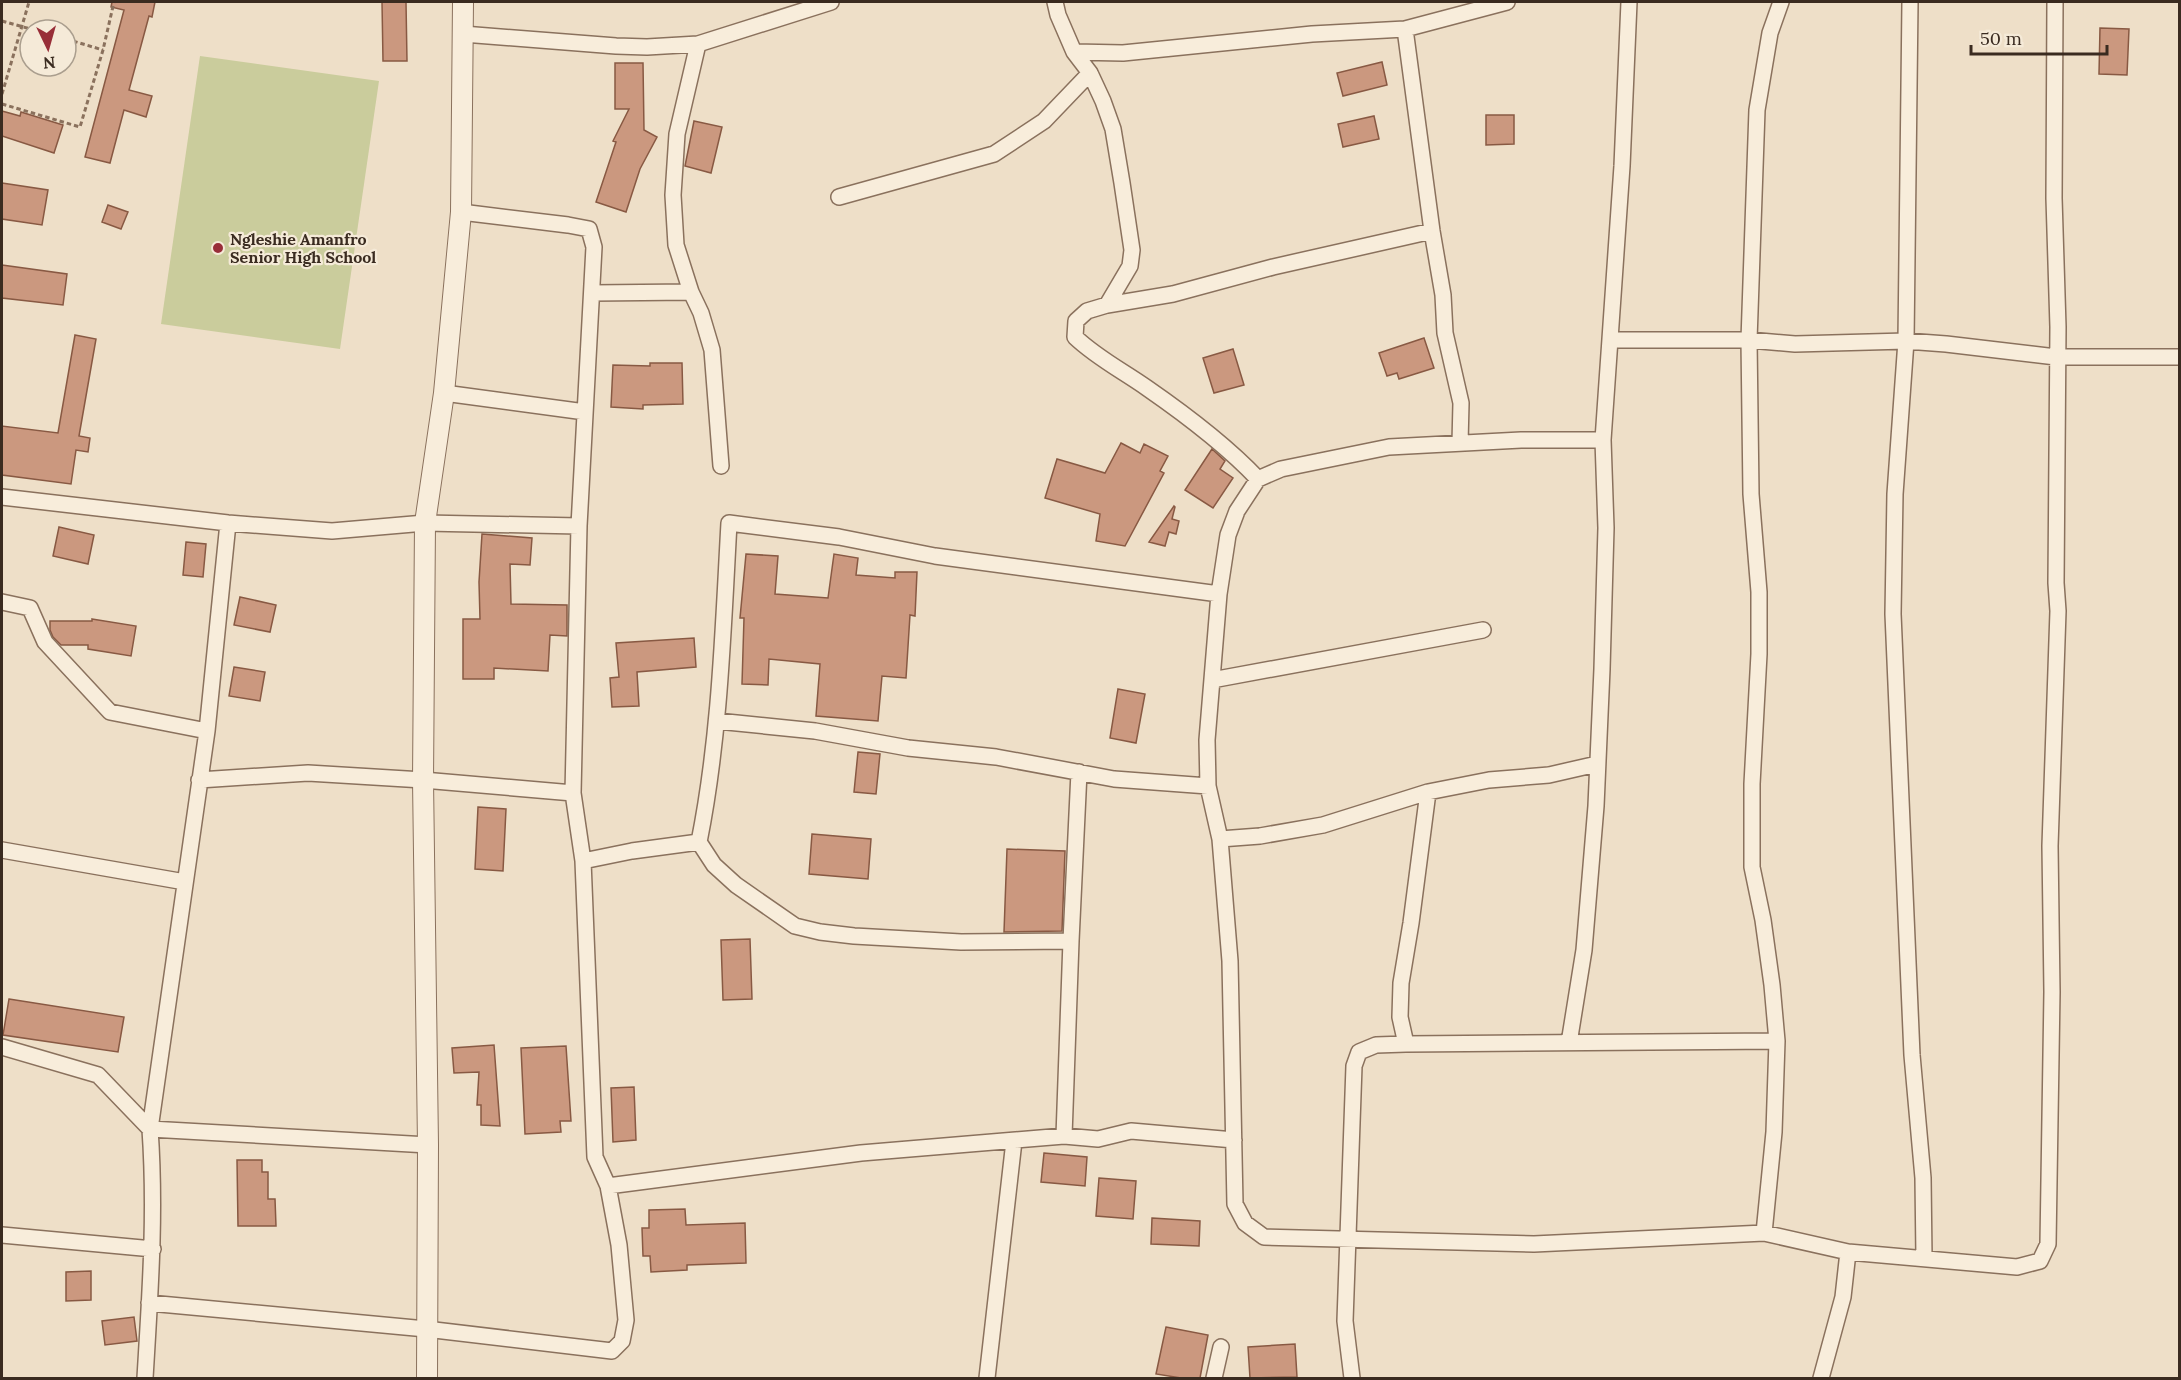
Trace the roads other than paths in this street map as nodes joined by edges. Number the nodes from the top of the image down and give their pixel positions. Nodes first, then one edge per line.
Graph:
1 (463, 2) edge
2 (831, 2) edge
3 (1055, 2) edge
4 (1508, 2) edge
5 (1629, 2) edge
6 (1781, 2) edge
7 (1910, 2) edge
8 (2055, 2) edge
9 (1405, 29) junction
10 (463, 34) junction
11 (698, 44) junction
12 (1074, 52) junction
13 (1090, 74) junction
14 (839, 197) dead end
15 (461, 212) junction
16 (1432, 231) junction
17 (691, 292) junction
18 (593, 293) junction
19 (1107, 305) junction
20 (1611, 340) junction
21 (1749, 340) junction
22 (1906, 341) junction
23 (2056, 357) junction
24 (2180, 357) edge
25 (444, 393) junction
26 (585, 412) junction
27 (1603, 440) junction
28 (1460, 442) junction
29 (721, 466) dead end
30 (1258, 479) junction
31 (2, 497) edge
32 (228, 523) junction
33 (425, 523) junction
34 (579, 526) junction
35 (1219, 594) junction
36 (2, 602) edge
37 (1483, 630) dead end
38 (1212, 680) junction
39 (717, 721) junction
40 (207, 731) junction
41 (1598, 764) junction
42 (1079, 772) junction
43 (199, 780) junction
44 (423, 780) junction
45 (1208, 786) junction
46 (1428, 792) junction
47 (573, 793) junction
48 (1220, 839) junction
49 (699, 842) junction
50 (2, 850) edge
51 (583, 861) junction
52 (184, 882) junction
53 (1071, 941) junction
54 (1777, 1041) junction
55 (1569, 1043) junction
56 (1406, 1044) junction
57 (2, 1047) edge
58 (150, 1129) junction
59 (1064, 1136) junction
60 (1234, 1140) junction
61 (1014, 1141) junction
62 (428, 1145) junction
63 (608, 1186) junction
64 (1764, 1233) junction
65 (2, 1235) edge
66 (1347, 1240) junction
67 (153, 1249) junction
68 (1848, 1252) junction
69 (1924, 1258) junction
70 (149, 1303) junction
71 (426, 1329) junction
72 (1221, 1347) dead end
73 (145, 1378) edge
74 (428, 1378) edge
75 (987, 1378) edge
76 (1214, 1378) edge
77 (1352, 1378) edge
78 (1821, 1378) edge

1 - 10 street
2 - 11 street
3 - 12 street
4 - 9 street
5 - 20 street
6 - 21 street
7 - 22 street
8 - 23 street
9 - 12 street
9 - 16 street
10 - 11 street
10 - 15 street
11 - 17 street
12 - 13 street
13 - 14 street
13 - 19 street
15 - 18 street
15 - 25 street
16 - 19 street
16 - 28 street
17 - 18 street
17 - 29 street
18 - 26 street
19 - 30 street
20 - 21 street
20 - 27 street
21 - 22 street
21 - 54 street
22 - 23 street
22 - 69 street
23 - 24 street
23 - 69 street
25 - 26 street
25 - 33 street
26 - 34 street
27 - 28 street
27 - 41 street
28 - 30 street
30 - 35 street
31 - 32 street
32 - 33 street
32 - 40 street
33 - 34 street
33 - 44 street
34 - 47 street
35 - 38 street
35 - 39 street
36 - 40 street
37 - 38 street
38 - 45 street
39 - 42 street
39 - 49 street
40 - 43 street
41 - 46 street
41 - 55 street
42 - 45 street
42 - 53 street
43 - 44 street
43 - 52 street
44 - 47 street
44 - 62 street
45 - 48 street
46 - 48 street
46 - 56 street
47 - 51 street
48 - 60 street
49 - 51 street
49 - 53 street
50 - 52 street
51 - 63 street
52 - 58 street
53 - 59 street
54 - 55 street
54 - 64 street
55 - 56 street
56 - 66 street
57 - 58 street
58 - 62 street
58 - 67 street
59 - 60 street
59 - 61 street
60 - 66 street
61 - 63 street
61 - 75 street
62 - 71 street
63 - 71 street
64 - 66 street
64 - 68 street
65 - 67 street
66 - 77 street
67 - 70 street
68 - 69 street
68 - 78 street
70 - 71 street
70 - 73 street
71 - 74 street
72 - 76 street

